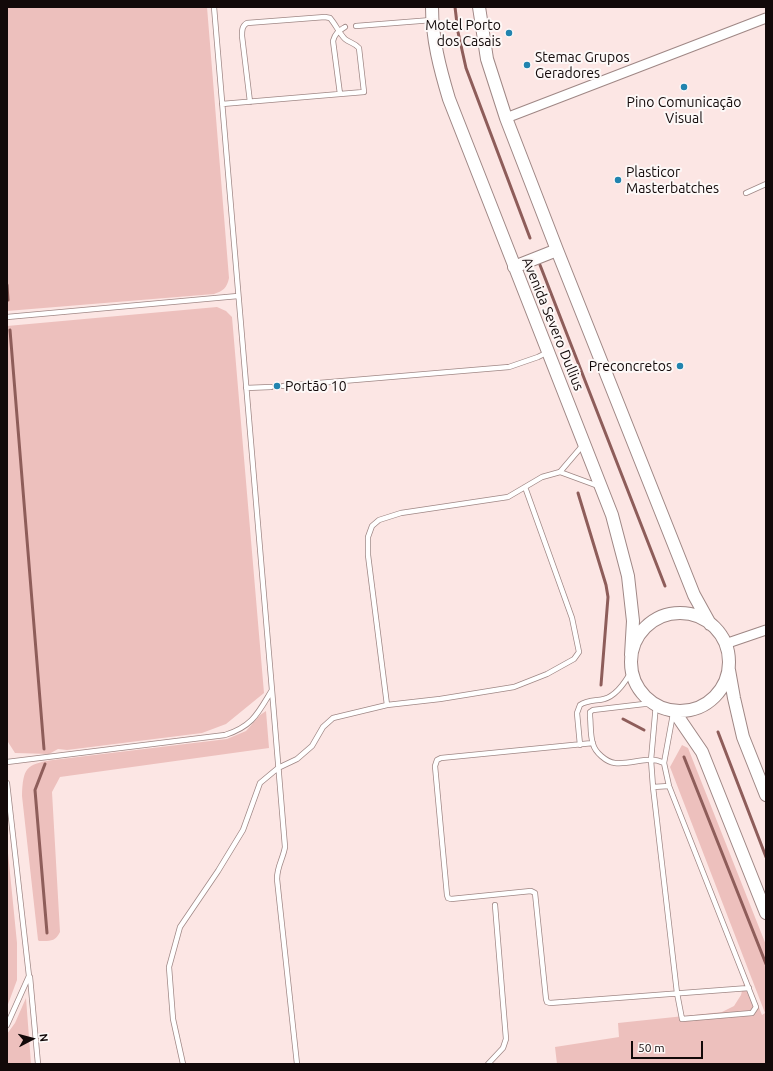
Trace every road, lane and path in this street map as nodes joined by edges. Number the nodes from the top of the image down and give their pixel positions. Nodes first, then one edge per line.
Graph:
1 (214, 7) edge
2 (432, 7) edge
3 (479, 7) edge
4 (766, 18) edge
5 (432, 20) junction
6 (356, 26) dead end
7 (345, 27) dead end
8 (338, 31) junction
9 (340, 94) junction
10 (250, 102) junction
11 (222, 104) junction
12 (506, 118) junction
13 (766, 184) edge
14 (746, 193) dead end
15 (557, 250) junction
16 (514, 266) junction
17 (238, 296) junction
18 (7, 318) edge
19 (548, 352) junction
20 (283, 386) dead end
21 (271, 387) dead end
22 (246, 388) junction
23 (584, 444) junction
24 (560, 472) junction
25 (525, 487) junction
26 (601, 487) junction
27 (710, 624) junction
28 (766, 630) edge
29 (725, 644) junction
30 (631, 655) junction
31 (728, 665) junction
32 (632, 670) junction
33 (272, 690) junction
34 (656, 704) junction
35 (386, 705) junction
36 (674, 711) junction
37 (593, 744) junction
38 (580, 745) junction
39 (651, 760) junction
40 (7, 762) edge
41 (664, 763) junction
42 (278, 768) junction
43 (7, 783) edge
44 (669, 786) junction
45 (653, 788) junction
46 (766, 795) edge
47 (495, 905) dead end
48 (766, 913) edge
49 (30, 976) junction
50 (748, 988) junction
51 (677, 993) junction
52 (7, 1025) edge
53 (38, 1064) edge
54 (183, 1064) edge
55 (298, 1064) edge
56 (488, 1064) edge

1 - 11 lane
2 - 5 main road, Avenida Severo Dullius
3 - 12 main road
4 - 12 street
5 - 6 lane
5 - 16 main road, Avenida Severo Dullius
7 - 8 lane
8 - 9 lane
8 - 9 lane
8 - 10 lane
9 - 10 lane
10 - 11 lane
11 - 17 lane
12 - 15 main road
13 - 14 lane
15 - 16 main road
15 - 27 main road
16 - 19 main road, Avenida Severo Dullius
17 - 18 lane
17 - 22 lane
19 - 20 lane
19 - 23 main road, Avenida Severo Dullius
21 - 22 lane
22 - 33 lane
23 - 24 lane
23 - 26 main road, Avenida Severo Dullius
24 - 25 lane
24 - 26 lane
25 - 35 lane
25 - 35 lane
26 - 30 main road, Avenida Severo Dullius
27 - 29 main road
27 - 30 main road
28 - 29 street
29 - 31 main road
30 - 32 main road
31 - 36 main road
31 - 46 main road
32 - 34 main road
32 - 38 lane
33 - 40 lane
33 - 42 lane
34 - 36 main road
34 - 37 lane
34 - 39 lane
35 - 42 lane
36 - 41 lane
36 - 48 main road
37 - 38 lane
37 - 39 lane
38 - 51 lane
39 - 41 lane
39 - 45 lane
41 - 44 lane
42 - 54 lane
42 - 55 lane
43 - 49 lane
44 - 45 lane
44 - 50 lane
45 - 51 lane
47 - 56 lane
49 - 52 lane
49 - 53 lane
50 - 51 lane
50 - 51 lane

